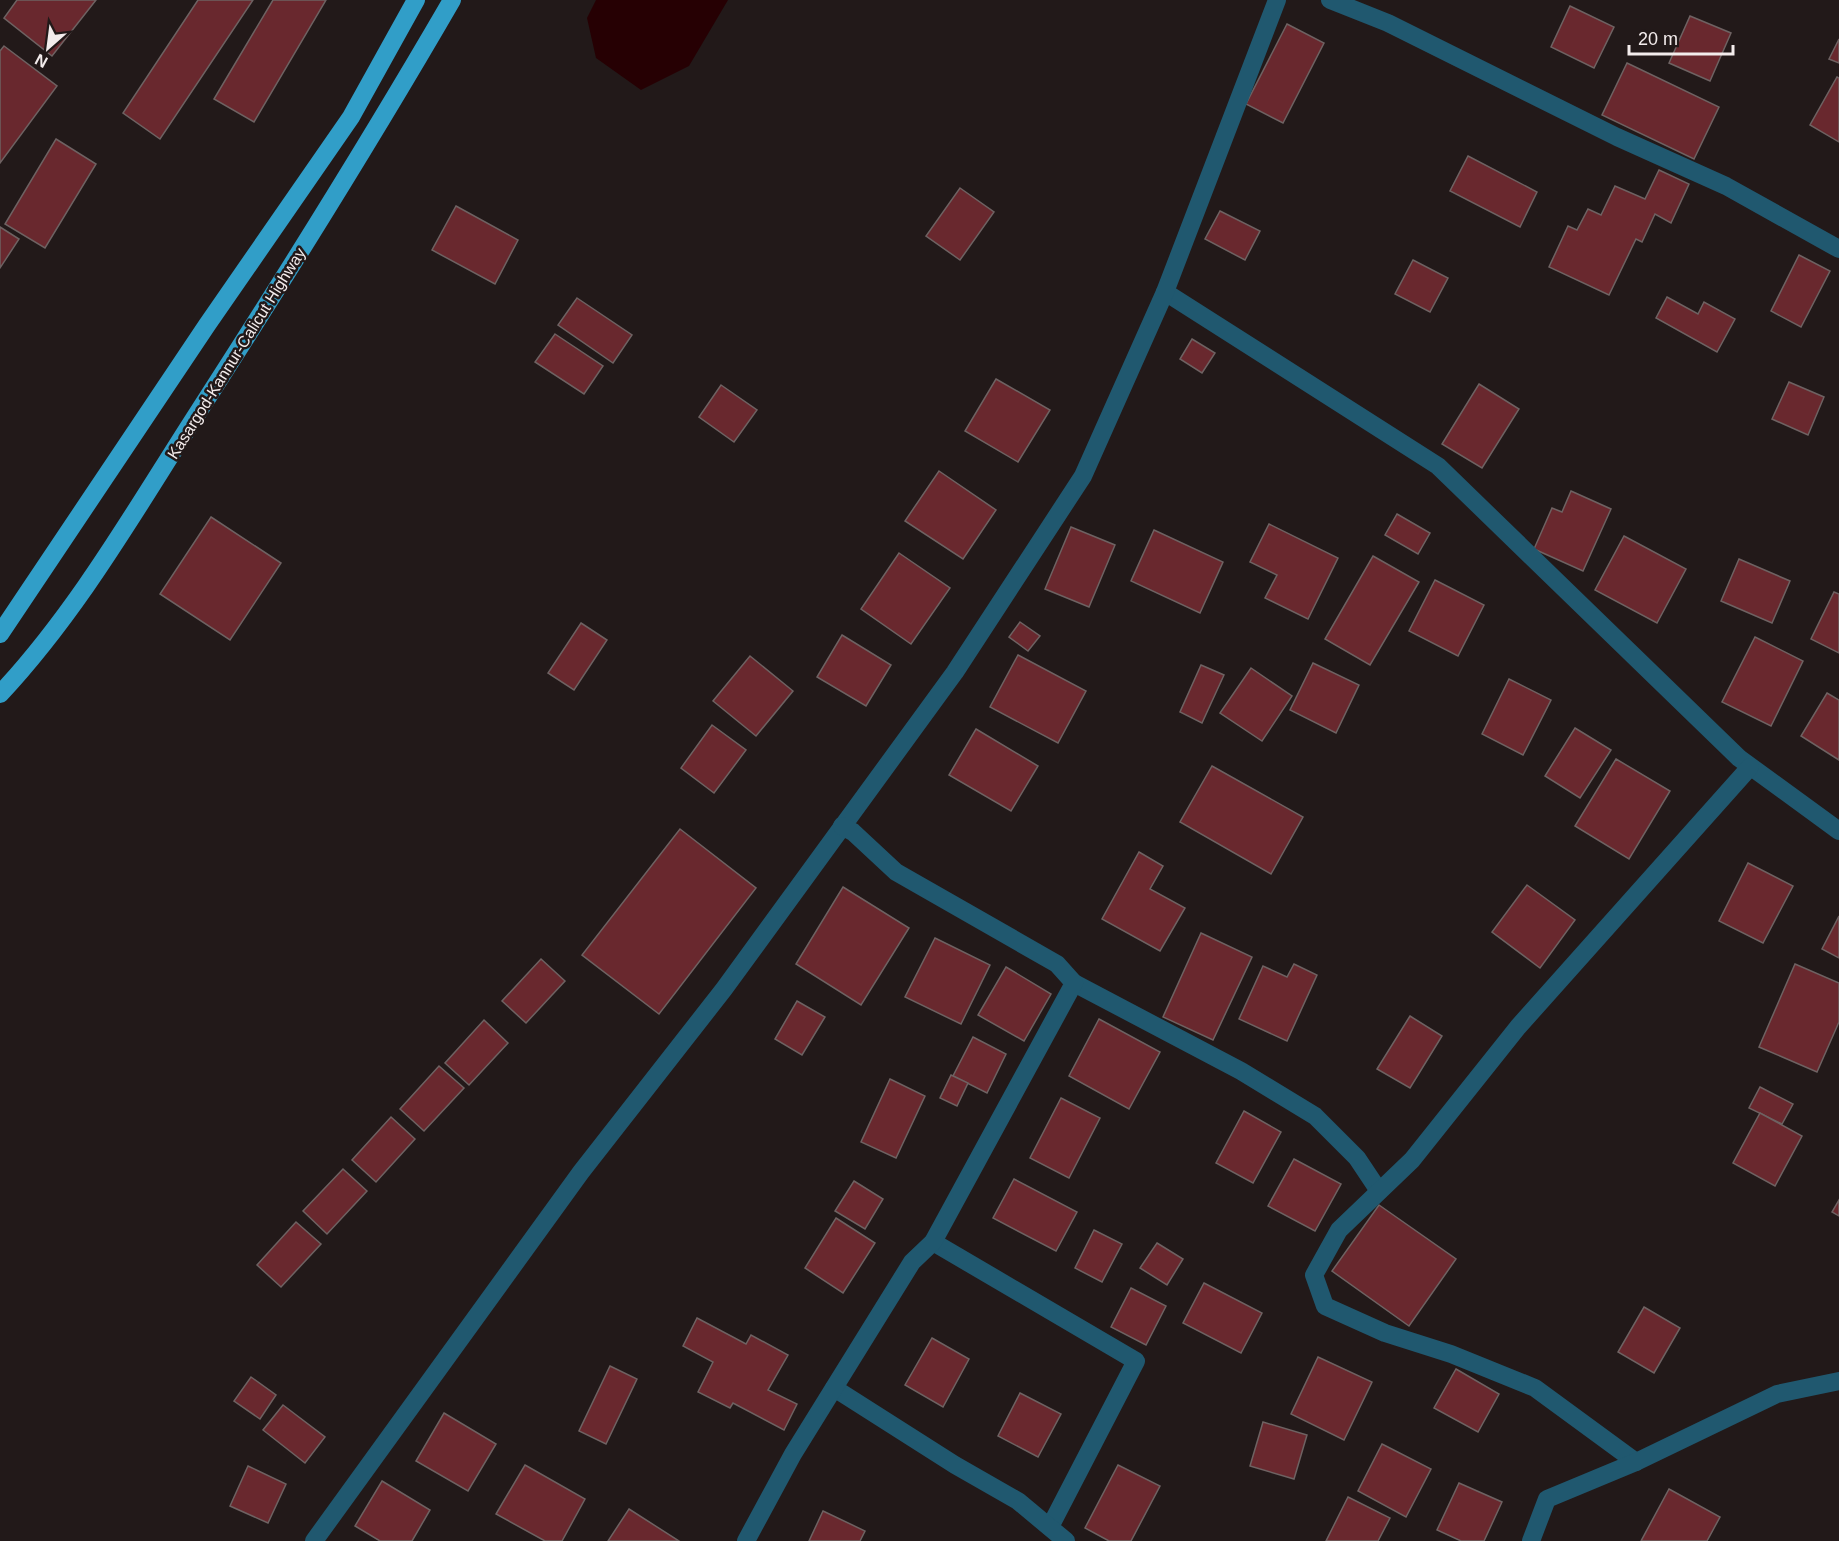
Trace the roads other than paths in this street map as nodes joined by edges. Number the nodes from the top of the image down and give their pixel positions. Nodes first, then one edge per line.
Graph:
1 (416, 0) edge
2 (452, 0) edge
3 (1277, 0) edge
4 (1330, 0) edge
5 (1839, 249) edge
6 (1166, 292) junction
7 (0, 634) edge
8 (0, 694) edge
9 (1750, 767) junction
10 (842, 826) junction
11 (1839, 831) edge
12 (1074, 983) junction
13 (1380, 1191) junction
14 (933, 1242) junction
15 (1839, 1381) edge
16 (834, 1388) junction
17 (1636, 1462) junction
18 (1050, 1527) junction
19 (314, 1541) edge
20 (746, 1541) edge
21 (1066, 1541) edge
22 (1531, 1541) edge

1 - 7 highway, Kasargod-Kannur-Calicut Highway
2 - 8 highway, Kasargod-Kannur-Calicut Highway
3 - 6 street
4 - 5 street
6 - 9 street
6 - 10 street
9 - 11 street
9 - 13 street
10 - 12 street
10 - 19 street
12 - 13 street
12 - 14 street
13 - 17 street
14 - 16 street
14 - 18 street
15 - 17 street
16 - 18 street
16 - 20 street
17 - 22 street
18 - 21 street

